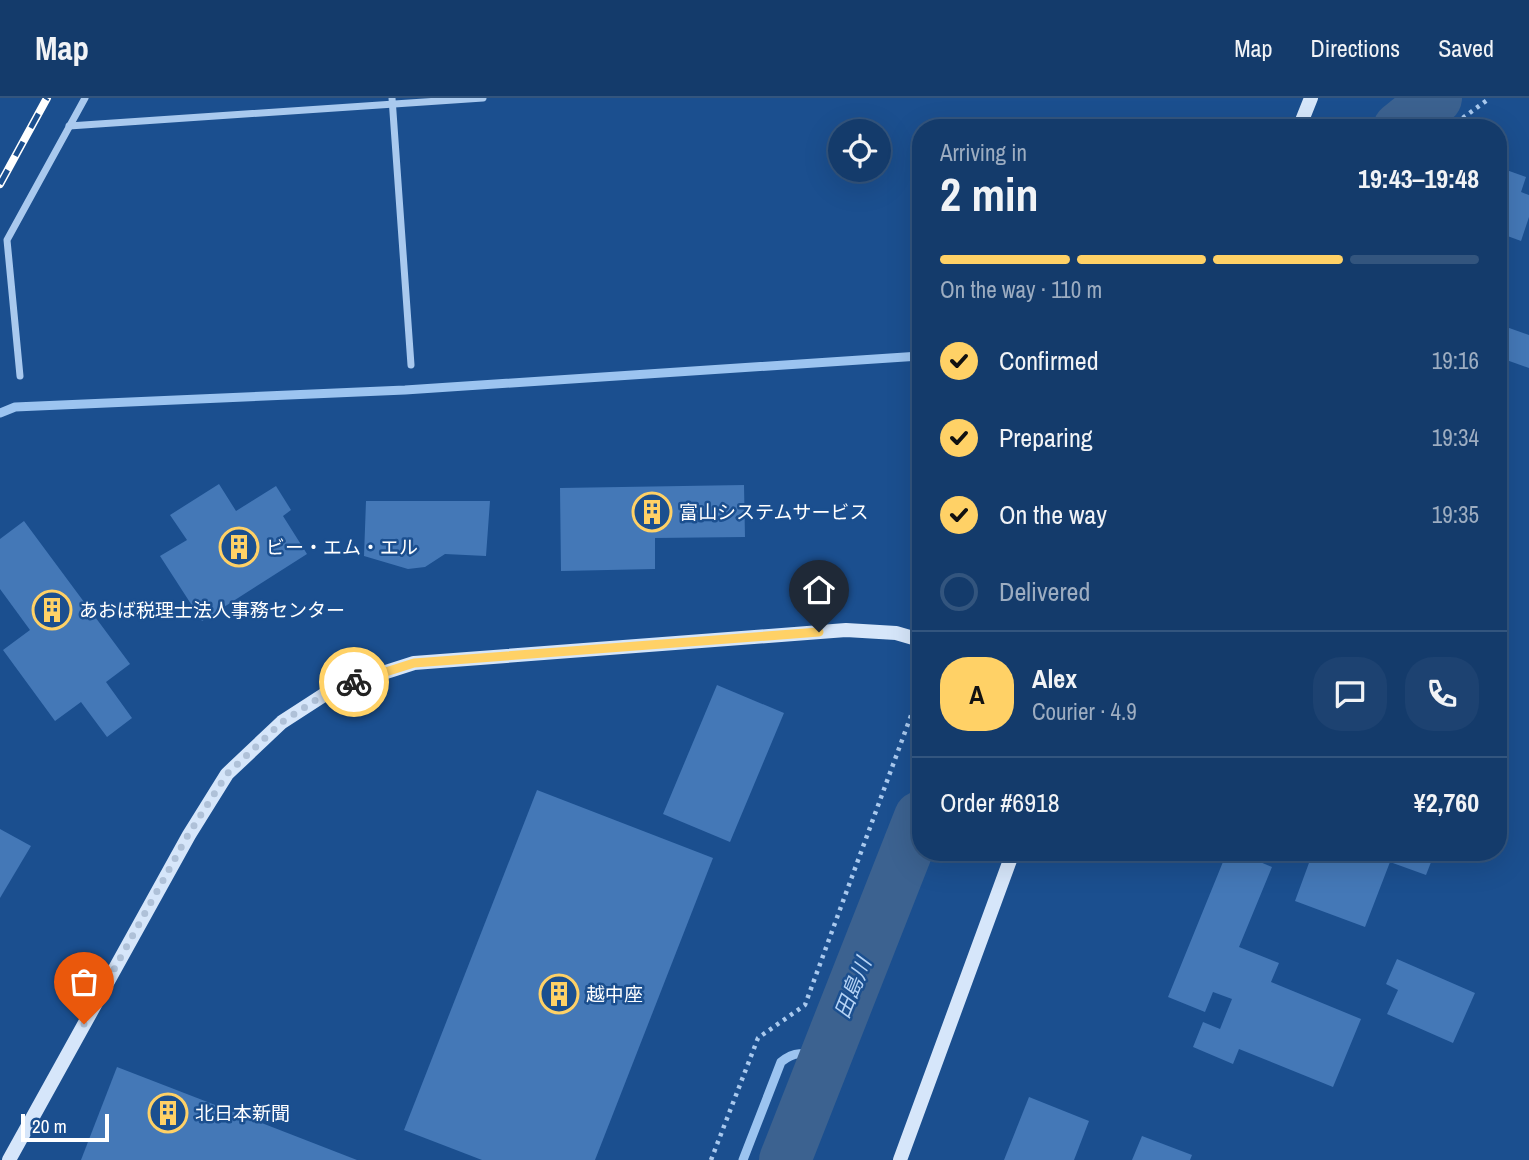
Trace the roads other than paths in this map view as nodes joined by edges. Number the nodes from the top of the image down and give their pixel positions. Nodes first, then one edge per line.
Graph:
1 (85, 98) edge
2 (483, 98) edge
3 (1311, 98) edge
4 (393, 101) edge
5 (1303, 119) edge
6 (69, 127) junction
7 (411, 365) dead end
8 (20, 376) dead end
9 (912, 638) edge
10 (1010, 861) edge
11 (9, 1160) edge
12 (900, 1160) edge

1 - 6 street
2 - 4 street
3 - 5 street
4 - 6 street
4 - 7 street
6 - 8 street
9 - 11 street
10 - 12 street

